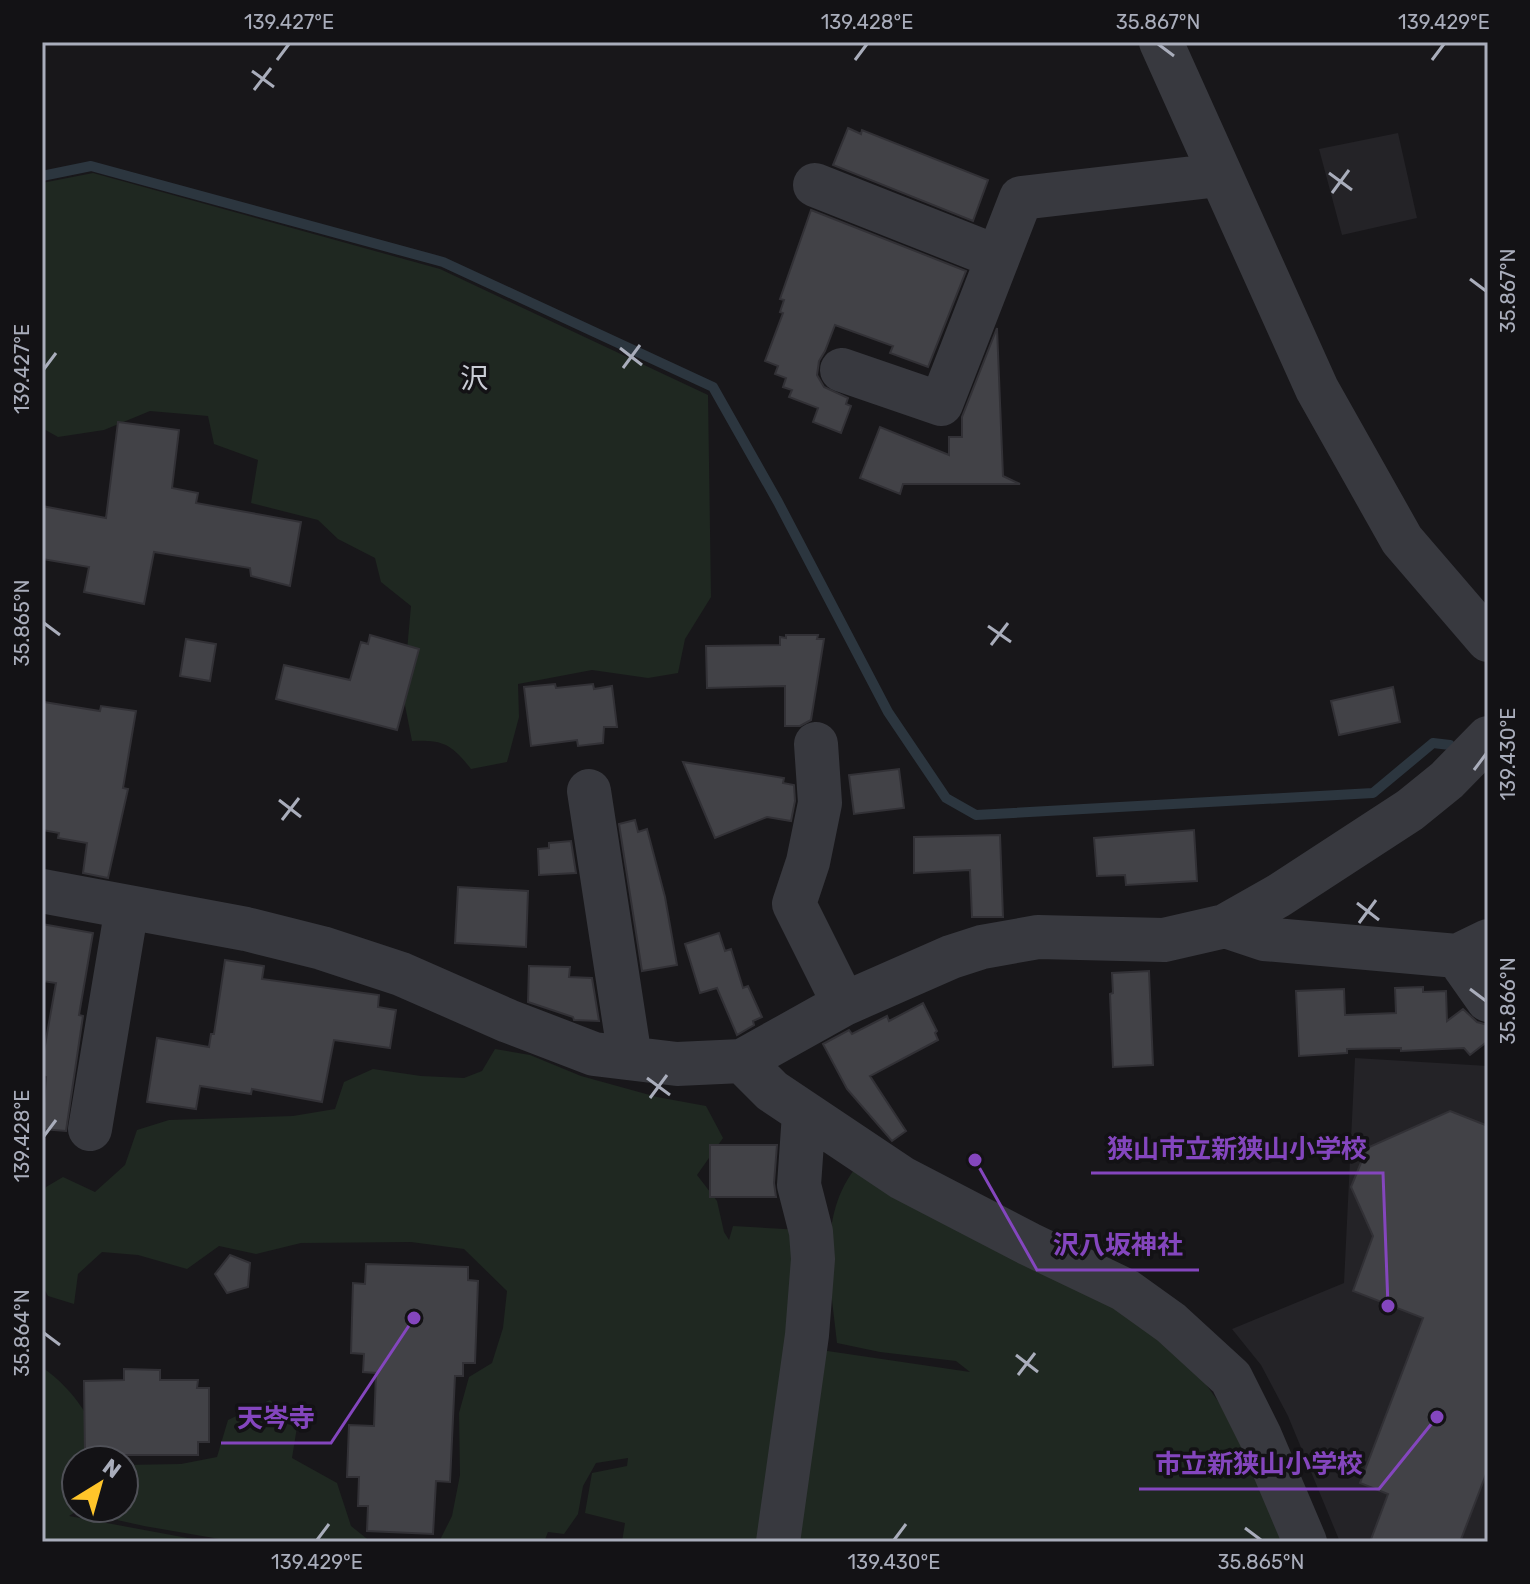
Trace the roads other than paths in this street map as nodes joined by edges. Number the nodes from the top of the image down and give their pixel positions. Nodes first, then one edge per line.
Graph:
1 (1161, 42) edge
2 (1219, 175) junction
3 (815, 185) dead end
4 (997, 257) junction
5 (842, 370) dead end
6 (1488, 640) edge
7 (1488, 738) edge
8 (816, 744) dead end
9 (589, 791) dead end
10 (42, 891) edge
11 (127, 907) junction
12 (1225, 926) junction
13 (1473, 949) edge
14 (1488, 1000) edge
15 (844, 1004) junction
16 (630, 1058) junction
17 (742, 1061) junction
18 (804, 1114) junction
19 (90, 1129) dead end
20 (778, 1542) edge
21 (1305, 1542) edge

1 - 2 street
2 - 4 street
2 - 6 street
3 - 4 street
4 - 5 street
7 - 12 street
8 - 15 street
9 - 16 street
10 - 11 street
11 - 16 street
11 - 19 street
12 - 13 street
12 - 15 street
13 - 14 street
15 - 17 street
16 - 17 street
17 - 18 street
18 - 20 street
18 - 21 street

